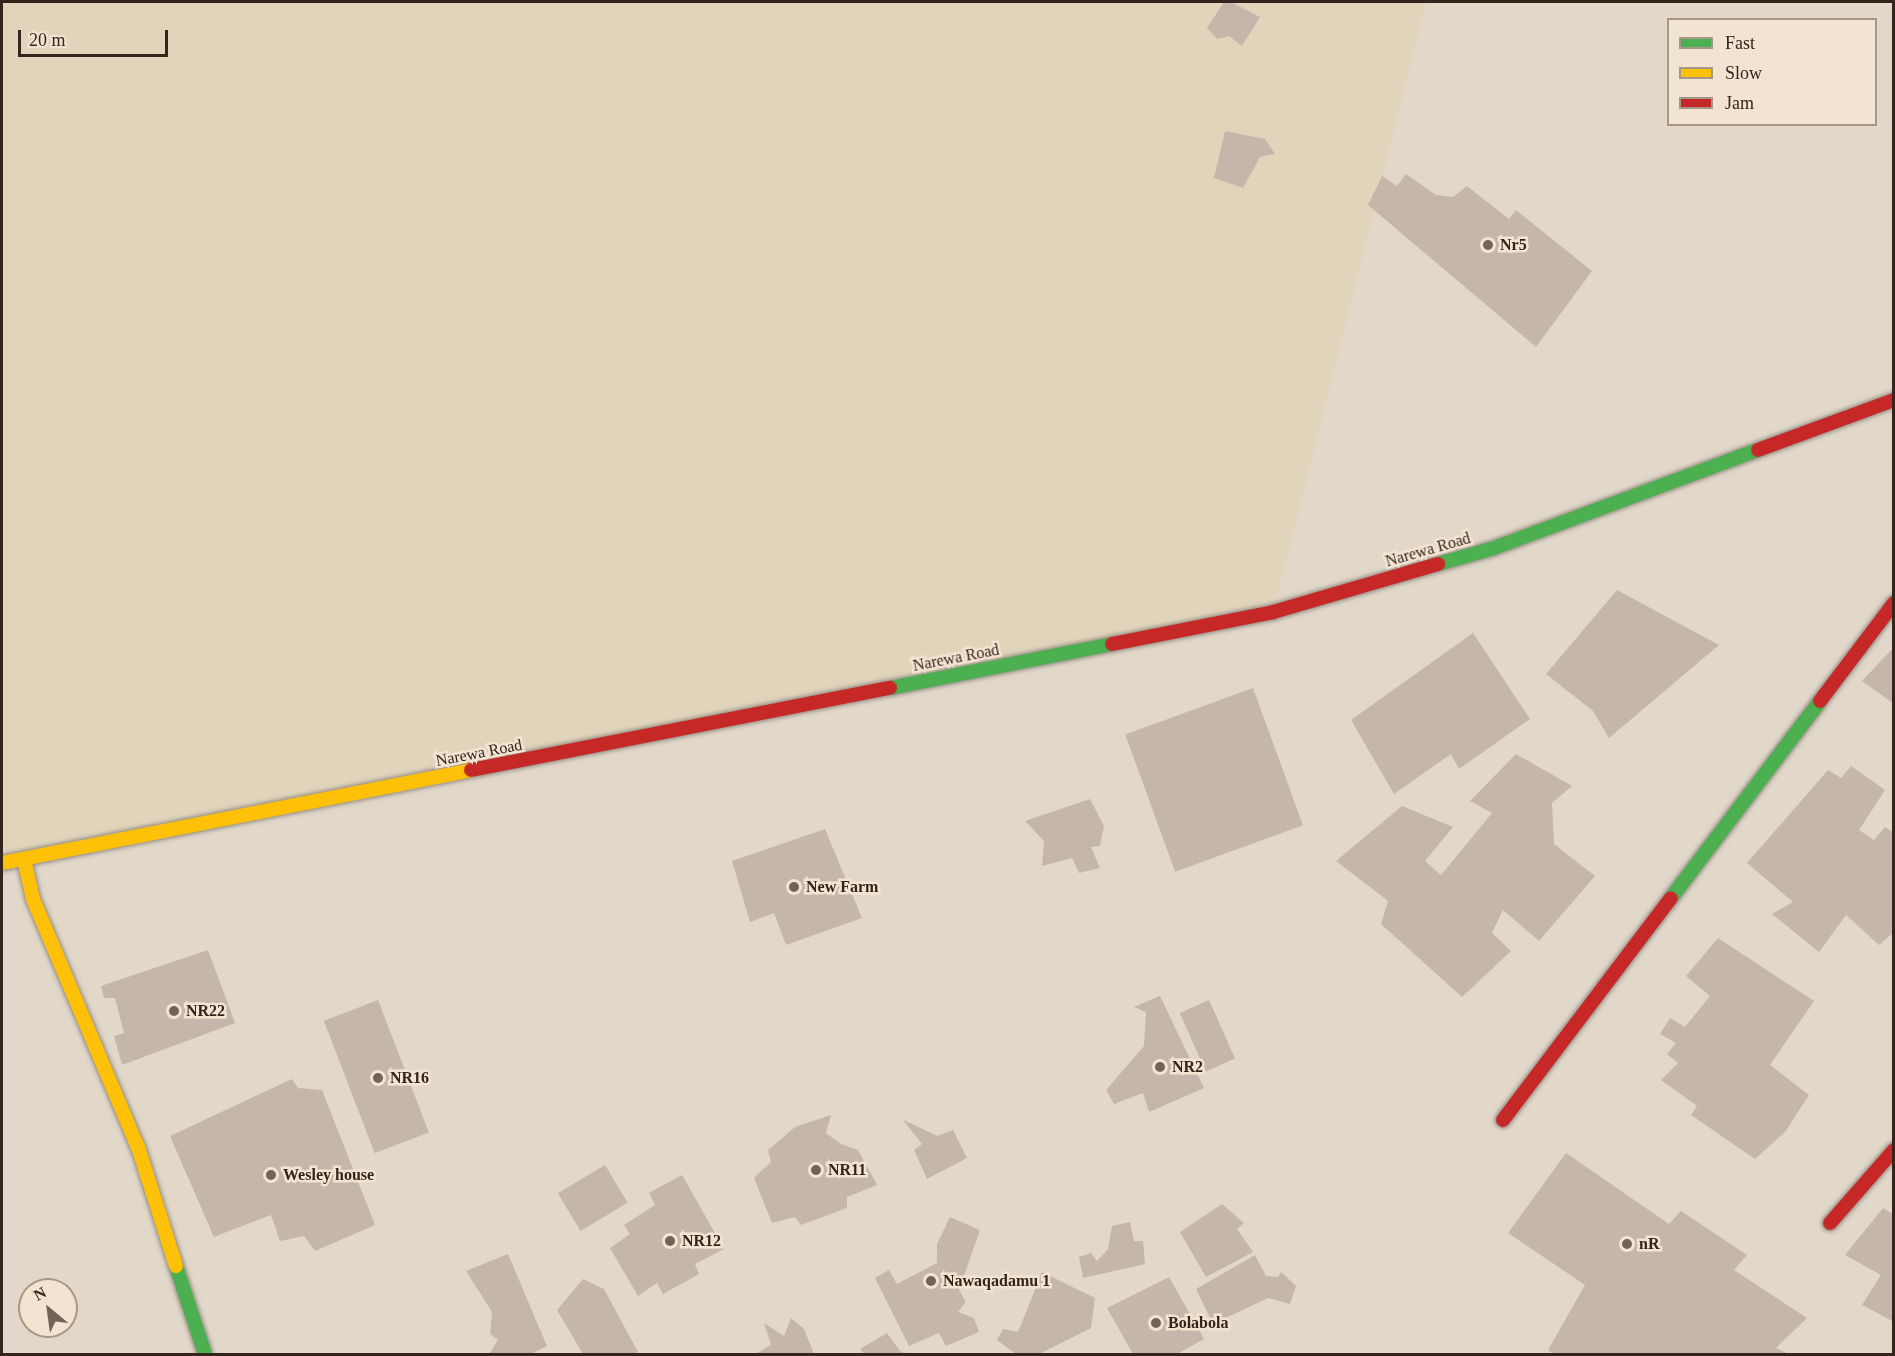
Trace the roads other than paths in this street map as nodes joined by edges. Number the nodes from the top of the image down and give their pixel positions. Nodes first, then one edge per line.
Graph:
1 (1893, 400) edge
2 (1893, 603) edge
3 (24, 859) junction
4 (2, 863) edge
5 (1503, 1120) dead end
6 (1893, 1150) edge
7 (1830, 1223) dead end
8 (206, 1354) edge

1 - 3 main road, Narewa Road
2 - 5 main road
3 - 4 main road, Narewa Road
3 - 8 main road
6 - 7 main road

